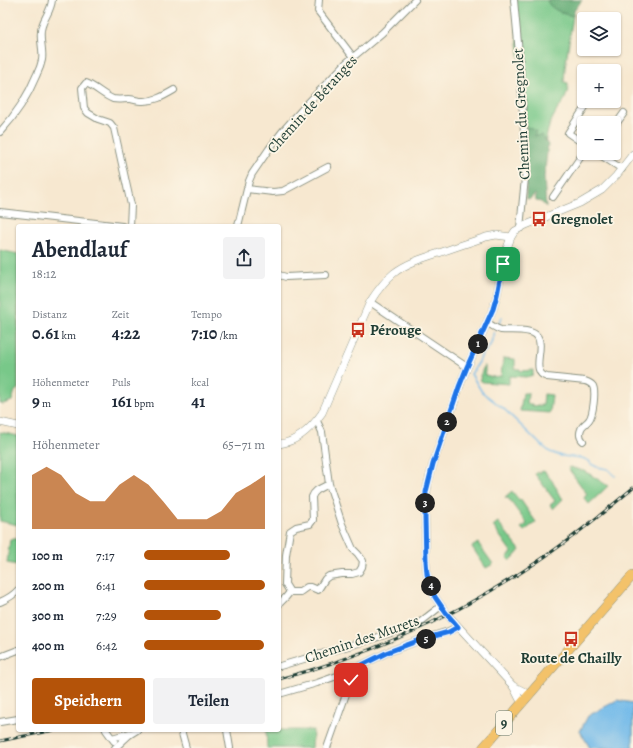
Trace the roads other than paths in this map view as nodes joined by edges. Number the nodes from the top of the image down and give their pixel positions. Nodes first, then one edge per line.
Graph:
1 (52, 0) edge
2 (319, 0) edge
3 (415, 0) edge
4 (514, 0) edge
5 (353, 57) junction
6 (174, 90) dead end
7 (624, 113) dead end
8 (621, 117) edge
9 (577, 120) edge
10 (0, 132) edge
11 (577, 139) edge
12 (633, 154) edge
13 (579, 160) edge
14 (607, 160) edge
15 (328, 167) dead end
16 (622, 170) junction
17 (247, 189) junction
18 (554, 197) dead end
19 (0, 212) edge
20 (105, 224) edge
21 (130, 224) edge
22 (238, 224) edge
23 (520, 228) junction
24 (511, 237) junction
25 (326, 275) dead end
26 (281, 276) edge
27 (370, 302) junction
28 (487, 323) junction
29 (467, 367) junction
30 (316, 421) junction
31 (0, 422) edge
32 (16, 426) edge
33 (583, 441) dead end
34 (281, 444) edge
35 (329, 484) junction
36 (633, 575) edge
37 (290, 592) junction
38 (16, 593) edge
39 (0, 602) edge
40 (281, 602) edge
41 (441, 606) junction
42 (458, 627) junction
43 (16, 651) edge
44 (0, 657) edge
45 (281, 666) edge
46 (352, 670) junction
47 (281, 693) edge
48 (526, 699) junction
49 (16, 719) edge
50 (0, 722) edge
51 (108, 732) edge
52 (132, 732) edge
53 (134, 732) edge
54 (182, 732) edge
55 (227, 732) edge
56 (112, 738) junction
57 (114, 748) edge
58 (186, 748) edge
59 (230, 748) edge
60 (327, 748) edge
61 (483, 748) edge

1 - 10 street
2 - 5 street
3 - 5 street, Chemin de Béranges
4 - 23 street, Chemin du Gregnolet
5 - 17 street, Chemin de Béranges
6 - 21 street
7 - 8 street
9 - 11 street
12 - 16 street
13 - 18 street
14 - 16 street
15 - 17 street
16 - 23 street
17 - 22 street, Chemin de Béranges
19 - 20 street
23 - 24 street
24 - 27 street
24 - 28 street
25 - 26 street
27 - 29 street
27 - 30 street
28 - 29 street
28 - 33 street
29 - 41 street
30 - 34 street
30 - 35 street
31 - 32 street
35 - 37 street
35 - 37 street
36 - 48 main road, 9
37 - 40 street
38 - 39 street
41 - 42 street
41 - 45 street, Chemin des Murets
42 - 46 street
42 - 48 street
43 - 44 street
46 - 47 street
46 - 60 street
48 - 61 main road, 9
49 - 50 street
51 - 56 street
52 - 56 street
53 - 57 street
54 - 58 street
55 - 59 street
56 - 57 street

